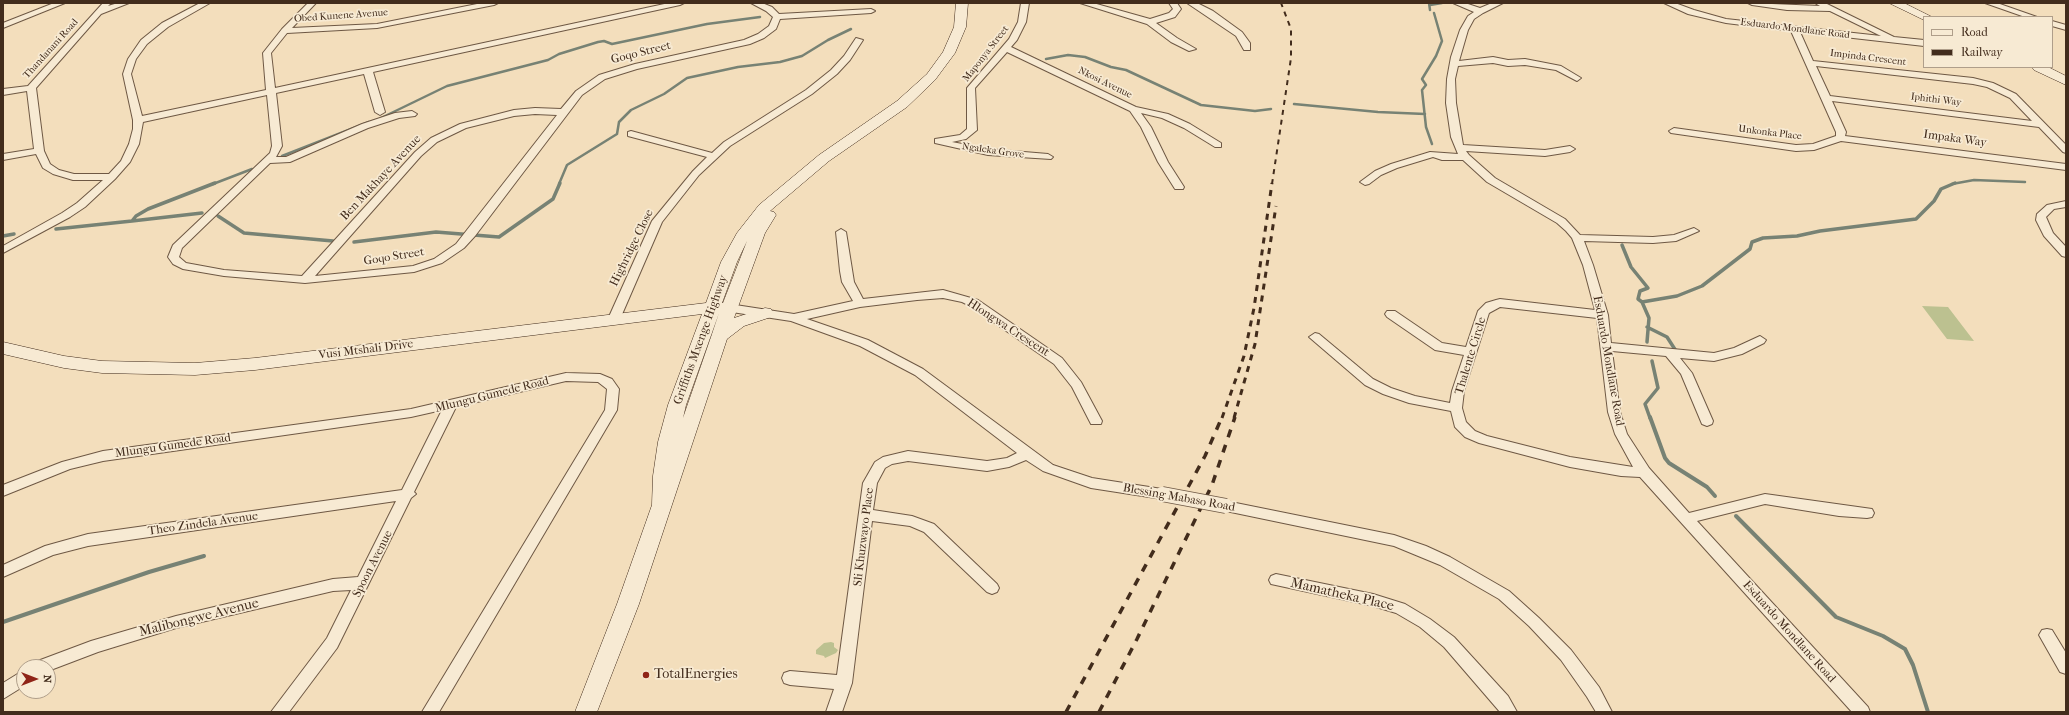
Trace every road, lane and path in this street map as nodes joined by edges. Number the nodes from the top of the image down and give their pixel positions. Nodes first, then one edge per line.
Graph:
1 (61, 3) edge
2 (107, 3) edge
3 (125, 3) edge
4 (206, 3) edge
5 (312, 3) edge
6 (494, 3) edge
7 (680, 3) edge
8 (755, 3) edge
9 (962, 3) edge
10 (1025, 3) edge
11 (1084, 3) edge
12 (1173, 3) edge
13 (1191, 3) edge
14 (1457, 3) edge
15 (1499, 3) edge
16 (1668, 3) edge
17 (1752, 3) edge
18 (1820, 3) edge
19 (1899, 3) edge
20 (1989, 3) edge
21 (650, 6) edge
22 (1832, 9) junction
23 (870, 11) dead end
24 (1480, 11) junction
25 (100, 12) junction
26 (1924, 16) edge
27 (2030, 16) edge
28 (777, 17) junction
29 (1150, 22) junction
30 (2053, 23) edge
31 (3, 26) edge
32 (2066, 28) edge
33 (1795, 30) junction
34 (285, 31) junction
35 (860, 40) dead end
36 (1898, 41) junction
37 (1923, 43) edge
38 (1006, 48) junction
39 (1246, 48) dead end
40 (1192, 49) dead end
41 (1810, 63) junction
42 (1454, 64) junction
43 (2040, 68) edge
44 (368, 71) junction
45 (1577, 78) dead end
46 (2066, 81) edge
47 (30, 88) junction
48 (272, 91) junction
49 (3, 92) edge
50 (1826, 98) junction
51 (1133, 109) junction
52 (380, 112) dead end
53 (564, 112) junction
54 (412, 114) dead end
55 (138, 120) junction
56 (2042, 125) junction
57 (1674, 132) dead end
58 (631, 134) dead end
59 (1840, 138) junction
60 (938, 142) joint
61 (1218, 145) dead end
62 (1570, 149) dead end
63 (2066, 150) edge
64 (39, 151) junction
65 (1462, 153) junction
66 (713, 156) junction
67 (3, 157) edge
68 (1048, 157) dead end
69 (269, 160) junction
70 (2066, 167) edge
71 (112, 177) junction
72 (1365, 182) dead end
73 (1180, 188) dead end
74 (2066, 204) edge
75 (1694, 231) dead end
76 (841, 232) dead end
77 (1577, 238) junction
78 (3, 250) edge
79 (2066, 254) edge
80 (305, 280) junction
81 (860, 303) junction
82 (721, 308) junction
83 (673, 312) junction
84 (765, 313) junction
85 (1391, 314) dead end
86 (1602, 315) junction
87 (793, 318) junction
88 (614, 319) junction
89 (719, 337) junction
90 (1315, 337) dead end
91 (1756, 342) dead end
92 (1606, 346) junction
93 (3, 348) edge
94 (696, 353) junction
95 (1470, 353) junction
96 (1670, 353) junction
97 (451, 405) junction
98 (1456, 408) junction
99 (1096, 420) dead end
100 (1707, 421) dead end
101 (1027, 454) junction
102 (1644, 472) junction
103 (3, 491) edge
104 (409, 494) junction
105 (661, 503) junction
106 (1867, 513) dead end
107 (866, 515) junction
108 (1686, 519) junction
109 (3, 572) edge
110 (1276, 580) dead end
111 (361, 583) junction
112 (992, 588) dead end
113 (2047, 635) dead end
114 (56, 662) edge
115 (2066, 666) edge
116 (790, 678) dead end
117 (16, 683) edge
118 (844, 684) junction
119 (3, 692) edge
120 (278, 712) edge
121 (430, 712) edge
122 (586, 712) edge
123 (834, 712) edge
124 (1509, 712) edge
125 (1604, 712) edge
126 (1862, 712) edge

1 - 31 street
2 - 25 street, Thandanani Road
3 - 25 street
4 - 55 street
5 - 34 street, Goqo Street
6 - 34 street, Obed Kunene Avenue
7 - 21 street
8 - 28 street
9 - 82 street, Griffiths Mxenge Highway
10 - 38 street, Maponya Street
11 - 29 street
12 - 29 street
13 - 39 street
14 - 24 street
15 - 24 street
16 - 33 street, Esduardo Mondlane Road
17 - 22 street
18 - 22 street
19 - 26 street
20 - 27 street
21 - 44 street
22 - 36 street
23 - 28 street
24 - 42 street
25 - 47 street, Thandanani Road
28 - 53 street, Goqo Street
29 - 40 street
30 - 32 street
33 - 36 street, Esduardo Mondlane Road
33 - 41 street
34 - 48 street, Goqo Street
35 - 66 street, Highridge Close
36 - 37 street, Esduardo Mondlane Road
38 - 51 street, Nkosi Avenue
38 - 60 street, Maponya Street
41 - 50 street
41 - 56 street, Impinda Crescent
42 - 45 street
42 - 65 street
43 - 46 street
44 - 48 street
44 - 52 street
47 - 49 street
47 - 64 street, Thandanani Road
48 - 55 street
48 - 69 street, Goqo Street
50 - 56 street, Iphithi Way
50 - 59 street
51 - 61 street
51 - 73 street, Nkosi Avenue
53 - 80 street, Ben Makhaye Avenue
53 - 80 street, Goqo Street
54 - 69 street
55 - 71 street
56 - 63 street, Impinda Crescent
57 - 59 street, Unkonka Place
58 - 66 street
59 - 70 street, Impaka Way
60 - 68 street, Ngaleka Grove
62 - 65 street
64 - 67 street
64 - 71 street, Thandanani Road
65 - 72 street
65 - 77 street, Esduardo Mondlane Road
66 - 88 street, Highridge Close
69 - 80 street, Goqo Street
71 - 78 street
74 - 79 street
75 - 77 street
76 - 81 street
77 - 86 street, Esduardo Mondlane Road
81 - 87 street, Hlongwa Crescent
81 - 99 street, Hlongwa Crescent
82 - 83 street, Vusi Mtshali Drive
82 - 84 street, Blessing Mabaso Road
82 - 89 street, Griffiths Mxenge Highway
82 - 94 street, Griffiths Mxenge Highway
83 - 88 street, Vusi Mtshali Drive
83 - 94 street
84 - 87 street, Blessing Mabaso Road
84 - 89 street
85 - 95 street
86 - 92 street, Esduardo Mondlane Road
86 - 95 street, Thalente Circle
87 - 101 street, Blessing Mabaso Road
88 - 93 street, Vusi Mtshali Drive
89 - 105 street, Griffiths Mxenge Highway
90 - 98 street
91 - 96 street
92 - 96 street
92 - 102 street, Esduardo Mondlane Road
94 - 105 street, Griffiths Mxenge Highway
95 - 98 street, Thalente Circle
96 - 100 street
97 - 103 street, Mlungu Gumede Road
97 - 104 street, Spoon Avenue
97 - 121 street, Mlungu Gumede Road
98 - 102 street, Thalente Circle
101 - 107 street, Sli Khuzwayo Place
101 - 125 street, Blessing Mabaso Road, bridge
102 - 108 street, Esduardo Mondlane Road
104 - 109 street, Theo Zindela Avenue
104 - 111 street, Spoon Avenue
105 - 122 street, Griffiths Mxenge Highway
106 - 108 street
107 - 112 street
107 - 118 street, Sli Khuzwayo Place
108 - 126 street, Esduardo Mondlane Road
110 - 124 street, Mamatheka Place
111 - 114 street, Malibongwe Avenue
111 - 120 street, Spoon Avenue
113 - 115 street
116 - 118 street
117 - 119 street
118 - 123 street, Sli Khuzwayo Place

